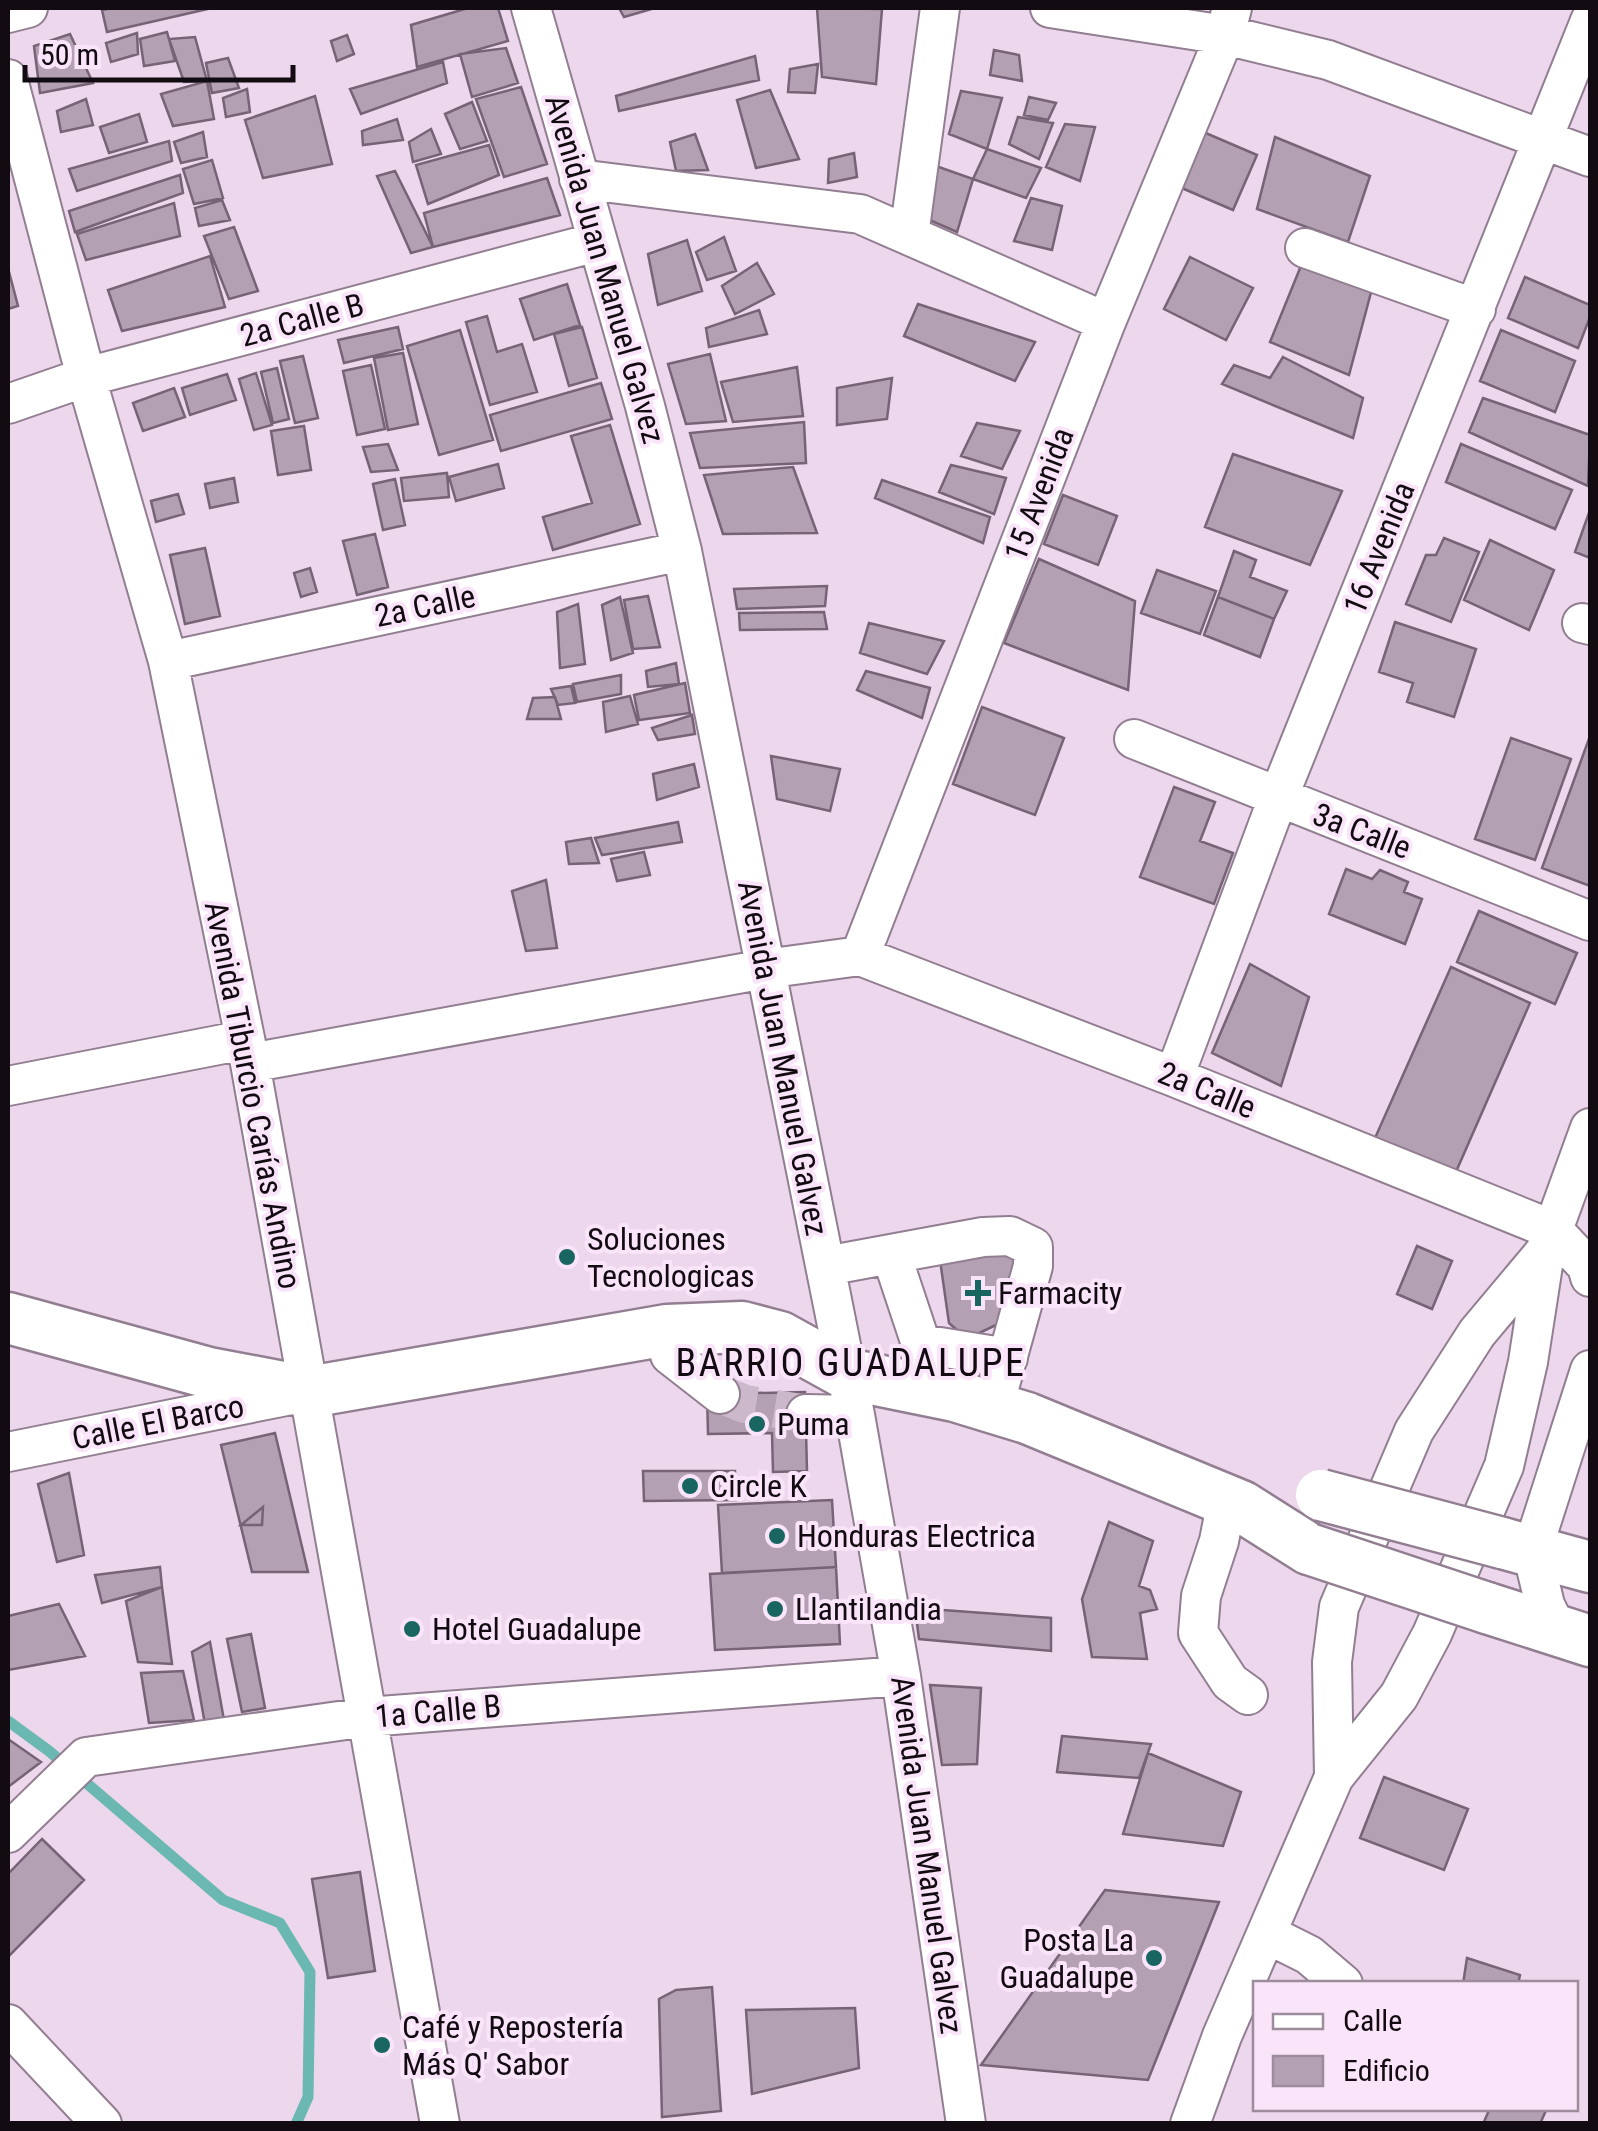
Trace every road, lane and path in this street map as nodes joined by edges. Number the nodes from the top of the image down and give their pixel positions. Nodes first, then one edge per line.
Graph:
1 (28, 8) edge
2 (531, 8) edge
3 (940, 8) edge
4 (1050, 8) edge
5 (8, 13) edge
6 (1228, 21) edge
7 (1590, 21) edge
8 (8, 79) edge
9 (1545, 138) junction
10 (1590, 156) edge
11 (579, 180) junction
12 (908, 235) junction
13 (598, 242) junction
14 (1305, 248) dead end
15 (1476, 309) junction
16 (1106, 322) junction
17 (86, 377) junction
18 (8, 404) edge
19 (682, 551) junction
20 (168, 661) junction
21 (1134, 739) dead end
22 (1278, 798) junction
23 (1590, 921) edge
24 (860, 956) junction
25 (765, 969) junction
26 (247, 1052) junction
27 (1174, 1077) junction
28 (8, 1086) edge
29 (1590, 1128) edge
30 (1549, 1241) junction
31 (891, 1254) junction
32 (826, 1266) junction
33 (1590, 1277) edge
34 (8, 1318) edge
35 (667, 1330) junction
36 (1008, 1358) junction
37 (924, 1367) junction
38 (1590, 1370) edge
39 (308, 1392) junction
40 (720, 1394) tunnel mouth
41 (851, 1395) junction
42 (994, 1406) junction
43 (806, 1414) tunnel mouth
44 (8, 1452) edge
45 (1234, 1503) junction
46 (1558, 1552) edge
47 (1574, 1635) edge
48 (901, 1676) junction
49 (1248, 1694) dead end
50 (367, 1716) junction
51 (1334, 1777) junction
52 (8, 1833) edge
53 (1267, 1934) junction
54 (1339, 1981) edge
55 (8, 2024) edge
56 (102, 2124) edge
57 (440, 2124) edge
58 (966, 2124) edge
59 (1190, 2124) edge

1 - 5 street
2 - 11 street, Avenida Juan Manuel Galvez
3 - 12 street
4 - 6 street
6 - 9 street
6 - 16 street, 15 Avenida
7 - 9 street, 16 Avenida
8 - 17 street, Avenida Tiburcio Carías Andino
9 - 10 street
9 - 15 street, 16 Avenida
11 - 12 street
11 - 13 street, Avenida Juan Manuel Galvez
12 - 16 street
13 - 17 street, 2a Calle B
13 - 19 street, Avenida Juan Manuel Galvez
14 - 15 street
15 - 22 street, 16 Avenida
16 - 24 street, 15 Avenida
17 - 18 street, 2a Calle B
17 - 20 street, Avenida Tiburcio Carías Andino
19 - 20 street, 2a Calle
19 - 25 street, Avenida Juan Manuel Galvez
20 - 26 street, Avenida Tiburcio Carías Andino
21 - 22 street, 3a Calle
22 - 23 street, 3a Calle
22 - 27 street, 16 Avenida
24 - 25 street
24 - 27 street, 2a Calle
25 - 26 street
25 - 32 street, Avenida Juan Manuel Galvez
26 - 28 street
26 - 39 street, Avenida Tiburcio Carías Andino
27 - 30 street, 2a Calle
29 - 30 street
30 - 33 street
30 - 51 street
30 - 51 street
31 - 32 street
31 - 36 street
31 - 37 street
32 - 41 street, Avenida Juan Manuel Galvez
34 - 39 main road
35 - 39 main road
35 - 40 street
35 - 41 main road
36 - 37 street
36 - 42 street
37 - 41 main road
37 - 42 main road
38 - 46 street
39 - 44 street, Calle El Barco
39 - 50 street, Avenida Tiburcio Carías Andino
41 - 43 street
41 - 48 street, Avenida Juan Manuel Galvez
42 - 45 main road
45 - 46 main road, bridge
45 - 47 main road, bridge
45 - 49 street
46 - 47 street
48 - 50 street, 1a Calle B
48 - 58 street, Avenida Juan Manuel Galvez
50 - 52 street, 1a Calle B
50 - 57 street, Avenida Tiburcio Carías Andino
51 - 53 street
53 - 54 street
53 - 59 street
55 - 56 street

